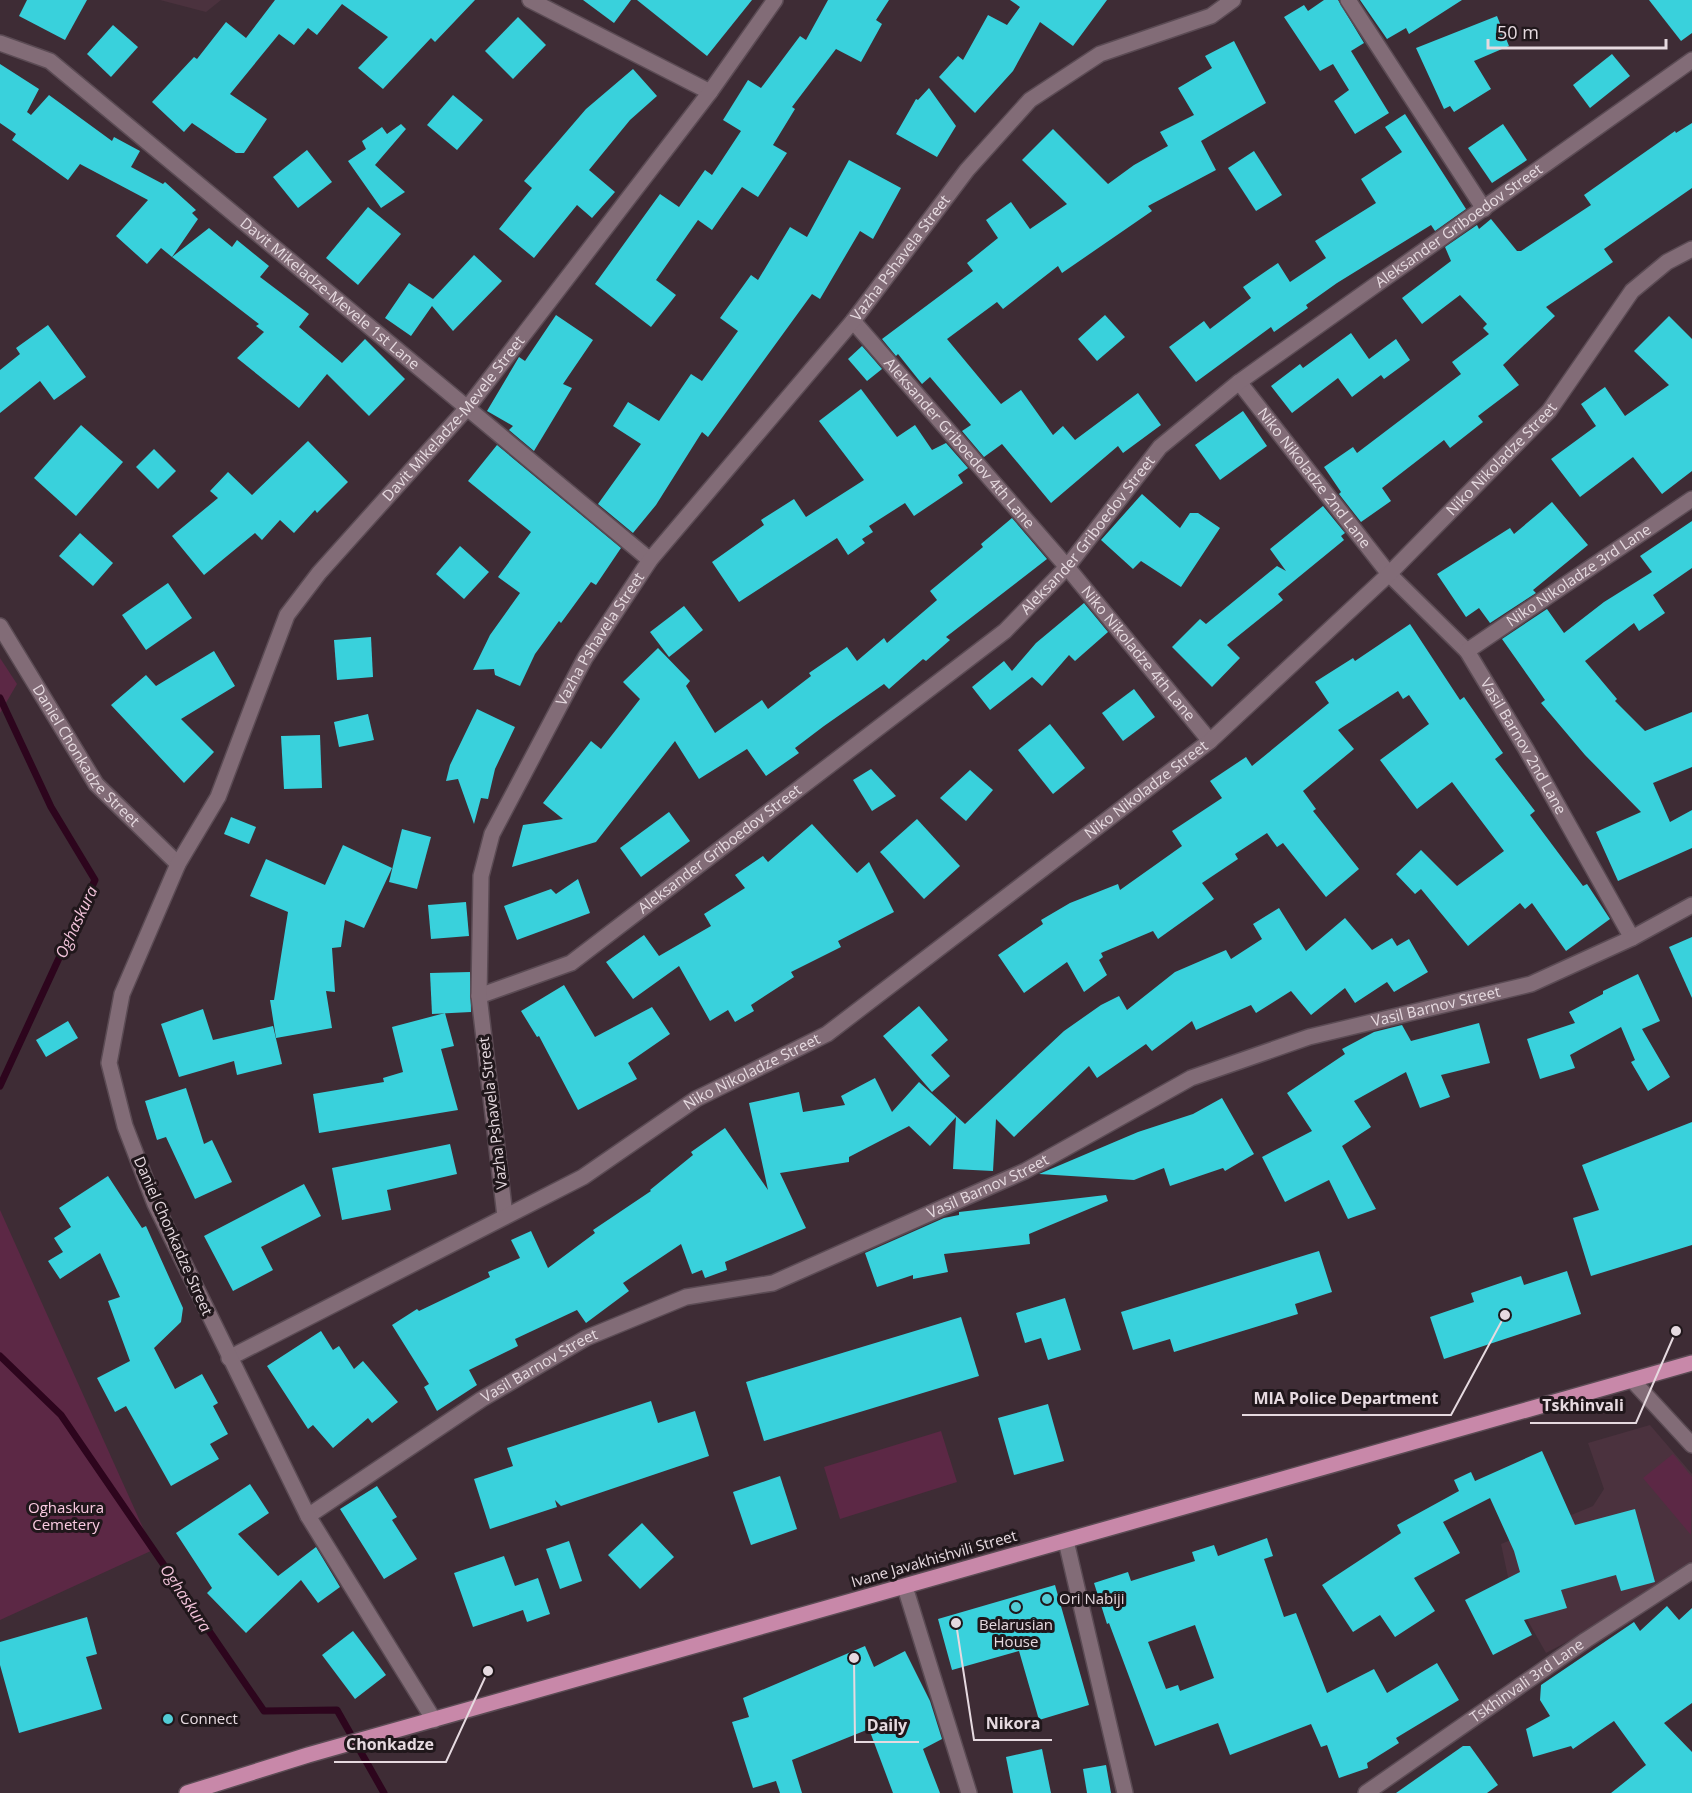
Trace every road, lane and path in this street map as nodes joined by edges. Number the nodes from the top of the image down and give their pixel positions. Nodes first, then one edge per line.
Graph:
1 (530, 0) edge
2 (775, 0) edge
3 (1233, 0) edge
4 (1348, 0) edge
5 (0, 43) edge
6 (1692, 60) edge
7 (710, 92) junction
8 (1484, 209) junction
9 (1692, 249) edge
10 (853, 321) junction
11 (1239, 382) junction
12 (468, 407) junction
13 (1692, 498) edge
14 (650, 560) junction
15 (1067, 567) junction
16 (1389, 574) junction
17 (0, 626) edge
18 (1467, 651) junction
19 (1210, 741) junction
20 (178, 864) junction
21 (1692, 905) edge
22 (1632, 938) junction
23 (479, 996) junction
24 (505, 1216) junction
25 (229, 1358) junction
26 (1692, 1363) edge
27 (1632, 1380) junction
28 (1692, 1445) edge
29 (308, 1516) junction
30 (1066, 1541) junction
31 (1692, 1571) edge
32 (905, 1587) junction
33 (434, 1720) junction
34 (187, 1793) edge
35 (969, 1793) edge
36 (1125, 1793) edge
37 (1366, 1793) edge

1 - 7 street
2 - 7 street, Davit Mikeladze-Mevele Street
3 - 10 street, Vazha Pshavela Street
4 - 8 street
5 - 12 street, Davit Mikeladze-Mevele 1st Lane
6 - 8 street, Aleksander Griboedov Street
7 - 12 street, Davit Mikeladze-Mevele Street
8 - 11 street, Aleksander Griboedov Street
9 - 16 street, Niko Nikoladze Street
10 - 14 street, Vazha Pshavela Street
10 - 15 street, Aleksander Griboedov 4th Lane
11 - 15 street, Aleksander Griboedov Street
11 - 16 street, Niko Nikoladze 2nd Lane
12 - 14 street, Davit Mikeladze-Mevele 1st Lane
12 - 20 street, Davit Mikeladze-Mevele Street
13 - 18 street, Niko Nikoladze 3rd Lane
14 - 23 street, Vazha Pshavela Street
15 - 19 street, Niko Nikoladze 4th Lane
15 - 23 street, Aleksander Griboedov Street
16 - 18 street, Vasil Barnov 2nd Lane
16 - 19 street, Niko Nikoladze Street
17 - 20 street, Daniel Chonkadze Street
18 - 22 street, Vasil Barnov 2nd Lane
19 - 24 street, Niko Nikoladze Street
20 - 25 street, Daniel Chonkadze Street
21 - 22 street, Vasil Barnov Street
22 - 29 street, Vasil Barnov Street
23 - 24 street, Vazha Pshavela Street
24 - 25 street
25 - 29 street, Daniel Chonkadze Street
26 - 27 main road, Ivane Javakhishvili Street
27 - 28 street
27 - 30 main road, Ivane Javakhishvili Street
29 - 33 street, Daniel Chonkadze Street
30 - 32 main road, Ivane Javakhishvili Street
30 - 36 street
31 - 37 street, Tskhinvali 3rd Lane
32 - 33 main road, Ivane Javakhishvili Street
32 - 35 street
33 - 34 main road, Ivane Javakhishvili Street

